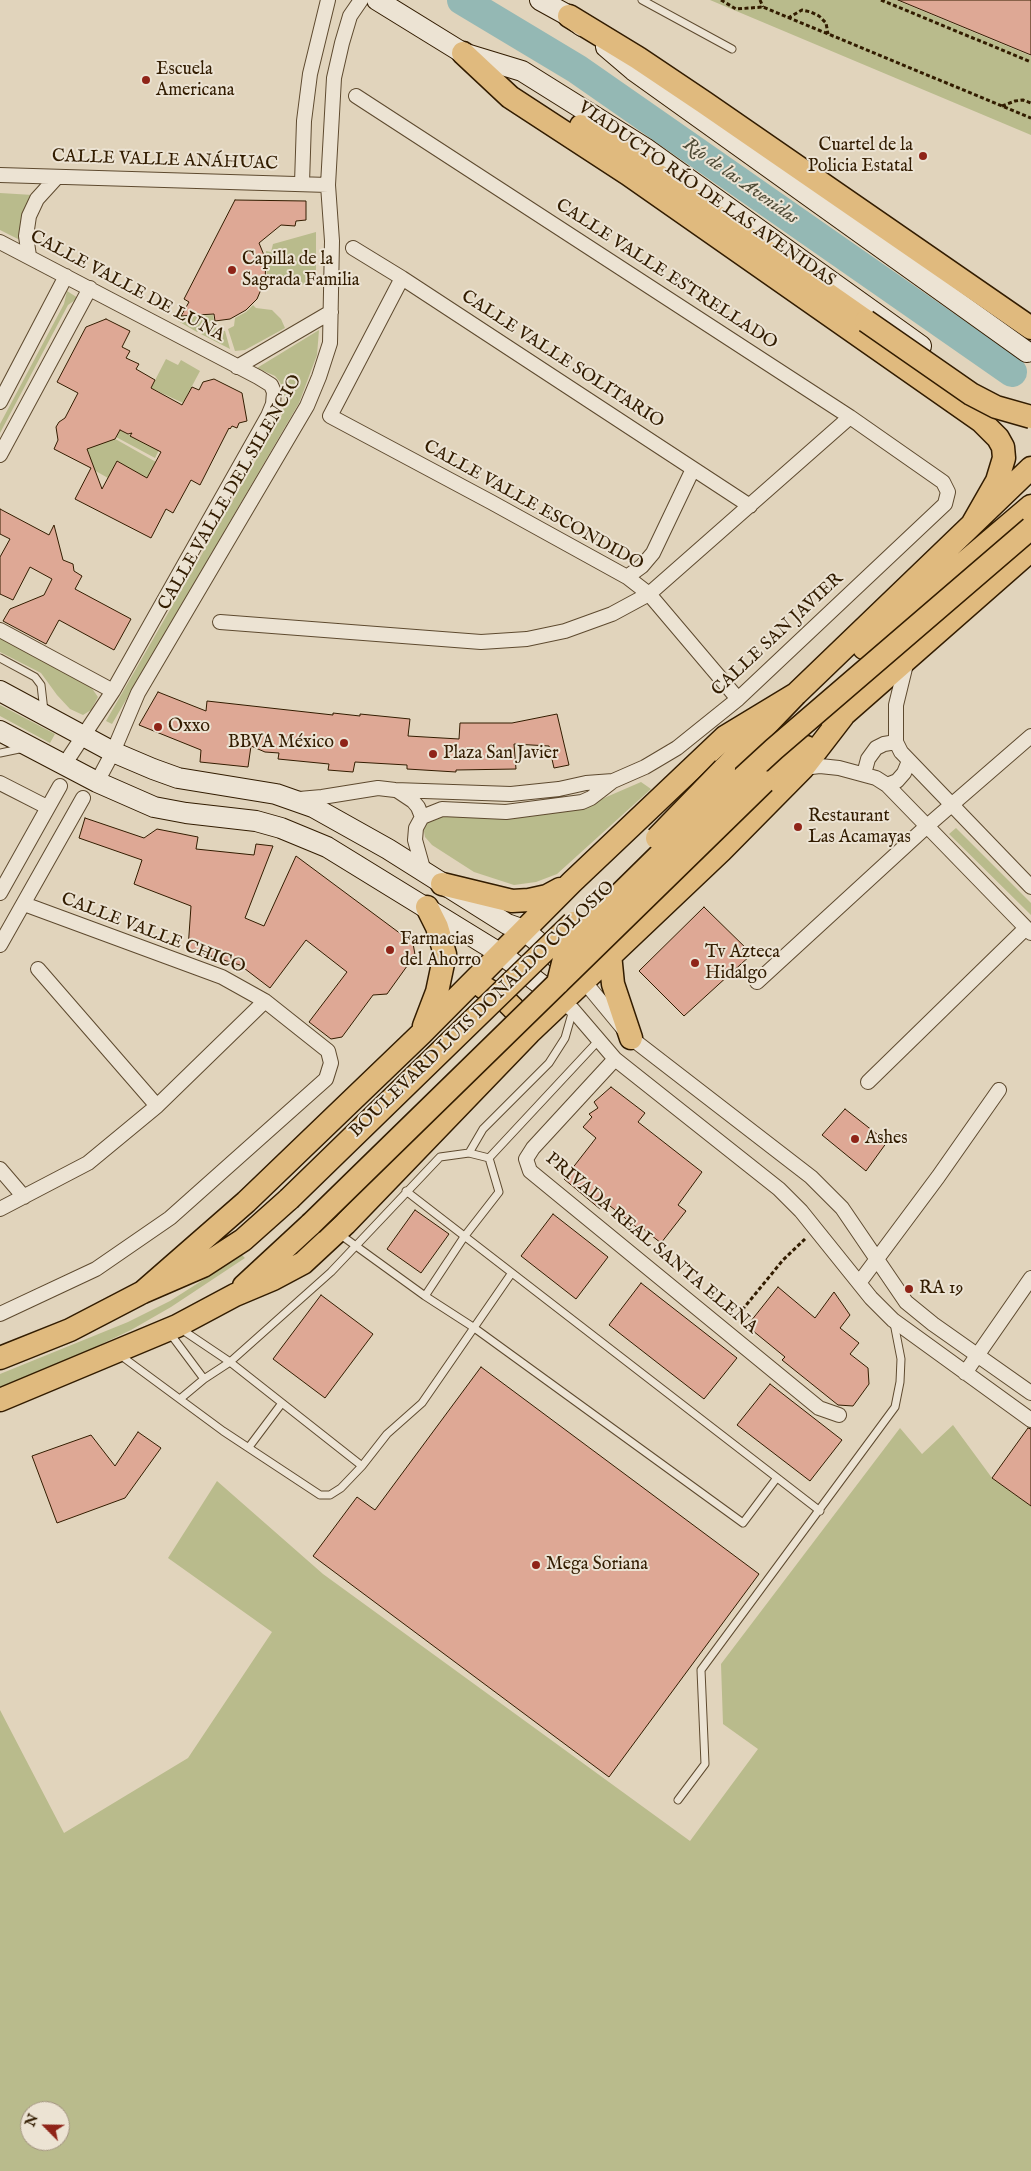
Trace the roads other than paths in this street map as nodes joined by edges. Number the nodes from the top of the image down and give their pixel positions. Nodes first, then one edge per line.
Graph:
1 (328, 0) edge
2 (361, 0) edge
3 (377, 0) edge
4 (540, 0) edge
5 (642, 0) edge
6 (569, 16) junction
7 (319, 35) junction
8 (342, 43) junction
9 (732, 49) dead end
10 (463, 53) junction
11 (356, 96) dead end
12 (0, 175) edge
13 (57, 176) junction
14 (302, 183) junction
15 (328, 185) junction
16 (0, 242) edge
17 (353, 248) dead end
18 (29, 256) junction
19 (66, 276) junction
20 (402, 278) junction
21 (90, 288) junction
22 (331, 312) junction
23 (1031, 317) edge
24 (1031, 328) edge
25 (1027, 352) dead end
26 (237, 366) junction
27 (5, 380) edge
28 (996, 400) dead end
29 (0, 402) edge
30 (1031, 406) edge
31 (850, 417) junction
32 (1031, 418) edge
33 (981, 421) junction
34 (0, 455) edge
35 (1031, 468) edge
36 (693, 469) junction
37 (948, 492) joint
38 (750, 506) junction
39 (1031, 506) edge
40 (973, 523) junction
41 (1031, 528) edge
42 (1028, 555) edge
43 (627, 577) junction
44 (649, 594) junction
45 (220, 622) dead end
46 (0, 630) edge
47 (908, 657) junction
48 (0, 658) edge
49 (817, 674) junction
50 (0, 690) edge
51 (113, 691) junction
52 (796, 694) junction
53 (738, 699) junction
54 (45, 714) junction
55 (843, 716) junction
56 (0, 731) edge
57 (83, 736) junction
58 (1031, 736) edge
59 (896, 742) junction
60 (29, 746) junction
61 (113, 752) junction
62 (0, 753) edge
63 (909, 761) junction
64 (64, 765) junction
65 (803, 768) junction
66 (864, 774) junction
67 (612, 781) junction
68 (97, 782) junction
69 (0, 783) edge
70 (887, 785) junction
71 (60, 786) dead end
72 (559, 789) junction
73 (395, 790) junction
74 (511, 794) junction
75 (83, 798) dead end
76 (293, 799) junction
77 (562, 806) junction
78 (952, 806) junction
79 (47, 807) junction
80 (514, 812) junction
81 (422, 817) junction
82 (926, 827) junction
83 (433, 878) junction
84 (572, 882) junction
85 (1031, 887) edge
86 (0, 893) edge
87 (557, 898) junction
88 (24, 904) junction
89 (426, 907) junction
90 (524, 930) junction
91 (1028, 930) edge
92 (0, 945) edge
93 (612, 952) junction
94 (502, 954) junction
95 (38, 969) dead end
96 (583, 980) junction
97 (473, 982) junction
98 (757, 982) dead end
99 (564, 998) junction
100 (265, 1001) junction
101 (529, 1032) junction
102 (422, 1033) junction
103 (630, 1038) junction
104 (599, 1040) junction
105 (615, 1059) junction
106 (868, 1082) dead end
107 (999, 1090) dead end
108 (157, 1106) junction
109 (469, 1153) junction
110 (489, 1158) junction
111 (0, 1169) edge
112 (406, 1191) junction
113 (24, 1197) junction
114 (0, 1210) edge
115 (337, 1232) junction
116 (464, 1237) junction
117 (355, 1246) junction
118 (877, 1258) junction
119 (512, 1274) junction
120 (1031, 1278) edge
121 (858, 1283) junction
122 (144, 1292) junction
123 (235, 1295) junction
124 (425, 1296) junction
125 (906, 1302) junction
126 (0, 1314) edge
127 (893, 1320) junction
128 (473, 1327) junction
129 (172, 1328) junction
130 (115, 1352) junction
131 (977, 1355) junction
132 (0, 1358) edge
133 (230, 1362) junction
134 (965, 1373) junction
135 (204, 1379) junction
136 (1031, 1393) edge
137 (180, 1399) junction
138 (0, 1400) edge
139 (282, 1403) junction
140 (839, 1415) dead end
141 (1031, 1420) edge
142 (249, 1447) junction
143 (362, 1466) junction
144 (776, 1479) junction
145 (820, 1511) junction
146 (678, 1800) dead end

1 - 7 street
2 - 8 street, CALLE VALLE DEL SILENCIO
3 - 10 main road, VIADUCTO RÍO DE LAS AVENIDAS
4 - 6 main road
5 - 9 lane
6 - 23 main road
6 - 24 main road
6 - 25 main road
7 - 8 street
7 - 14 street
8 - 15 street, CALLE VALLE DEL SILENCIO
10 - 28 main road, VIADUCTO RÍO DE LAS AVENIDAS
10 - 32 main road, bridge
10 - 33 main road
11 - 31 street, CALLE VALLE ESTRELLADO
12 - 13 street, CALLE VALLE ANÁHUAC
13 - 14 street, CALLE VALLE ANÁHUAC
13 - 18 street
14 - 15 street, CALLE VALLE ANÁHUAC
15 - 22 street, CALLE VALLE DEL SILENCIO
16 - 18 street, CALLE VALLE DE LUNA
17 - 20 street, CALLE VALLE SOLITARIO
18 - 19 street, CALLE VALLE DE LUNA
19 - 21 street, CALLE VALLE DE LUNA
19 - 27 street
20 - 36 street, CALLE VALLE SOLITARIO
20 - 43 street, CALLE VALLE ESCONDIDO
21 - 26 street, CALLE VALLE DE LUNA
21 - 34 street
22 - 26 street
22 - 61 street, CALLE VALLE DEL SILENCIO
26 - 51 street, CALLE VALLE DEL SILENCIO
27 - 29 street
30 - 33 main road
31 - 37 street, CALLE VALLE ESTRELLADO
31 - 38 street
33 - 40 main road
35 - 40 main road, BOULEVARD LUIS DONALDO COLOSIO
36 - 38 street, CALLE VALLE SOLITARIO
36 - 43 street
37 - 53 street, CALLE SAN JAVIER
38 - 44 street
39 - 49 main road
40 - 49 main road, BOULEVARD LUIS DONALDO COLOSIO
41 - 99 main road, bridge
42 - 47 main road, BOULEVARD LUIS DONALDO COLOSIO
43 - 44 street, CALLE VALLE ESCONDIDO
44 - 45 street
44 - 53 street, CALLE VALLE ESCONDIDO
46 - 51 street
47 - 55 main road, BOULEVARD LUIS DONALDO COLOSIO
47 - 59 street
48 - 54 lane
49 - 52 main road, BOULEVARD LUIS DONALDO COLOSIO
50 - 54 main road
51 - 57 street, CALLE VALLE DEL SILENCIO
52 - 84 main road, BOULEVARD LUIS DONALDO COLOSIO
52 - 122 main road, BOULEVARD LUIS DONALDO COLOSIO, bridge
53 - 67 street, CALLE SAN JAVIER
54 - 57 main road
55 - 65 main road, BOULEVARD LUIS DONALDO COLOSIO
55 - 99 main road, BOULEVARD LUIS DONALDO COLOSIO, bridge
56 - 60 main road
57 - 61 main road
57 - 64 street, CALLE VALLE DEL SILENCIO
58 - 78 street
59 - 63 street
59 - 66 street
60 - 62 lane
60 - 64 main road
61 - 68 street, CALLE VALLE DEL SILENCIO
61 - 76 main road
63 - 70 street
63 - 78 street
64 - 68 main road
65 - 66 street
65 - 93 main road, BOULEVARD LUIS DONALDO COLOSIO
66 - 70 street
67 - 72 street, CALLE SAN JAVIER
67 - 77 street, CALLE SAN JAVIER
68 - 89 main road
69 - 79 street
70 - 82 street
71 - 79 street
72 - 74 street, CALLE SAN JAVIER
72 - 77 street
73 - 74 street, CALLE SAN JAVIER
73 - 76 street, CALLE SAN JAVIER
73 - 81 street
74 - 80 street
75 - 88 street
76 - 83 main road
77 - 80 street, CALLE SAN JAVIER
78 - 82 street
78 - 85 street
79 - 86 street
80 - 81 street, CALLE SAN JAVIER
81 - 83 street
82 - 91 street
82 - 98 street
83 - 84 main road
83 - 90 main road
84 - 87 main road, BOULEVARD LUIS DONALDO COLOSIO
87 - 90 main road, BOULEVARD LUIS DONALDO COLOSIO
87 - 93 main road
88 - 92 street
88 - 100 street, CALLE VALLE CHICO
89 - 94 main road
89 - 102 main road
90 - 94 main road, BOULEVARD LUIS DONALDO COLOSIO
90 - 96 main road
91 - 106 street
93 - 96 main road, BOULEVARD LUIS DONALDO COLOSIO
93 - 103 main road
94 - 97 main road, BOULEVARD LUIS DONALDO COLOSIO
94 - 99 main road
95 - 108 street
96 - 99 main road, BOULEVARD LUIS DONALDO COLOSIO
96 - 103 street
97 - 101 main road
97 - 102 main road, BOULEVARD LUIS DONALDO COLOSIO
99 - 101 main road, BOULEVARD LUIS DONALDO COLOSIO
99 - 104 street
99 - 109 lane
99 - 123 main road, BOULEVARD LUIS DONALDO COLOSIO, bridge
100 - 108 street
100 - 126 street, CALLE VALLE CHICO
101 - 115 main road, BOULEVARD LUIS DONALDO COLOSIO
102 - 122 main road, BOULEVARD LUIS DONALDO COLOSIO
103 - 118 street
104 - 105 street
104 - 110 lane
105 - 121 street
105 - 140 street, PRIVADA REAL SANTA ELENA
107 - 118 street
108 - 113 street
109 - 110 lane
109 - 112 lane
110 - 116 lane
111 - 113 street
112 - 116 lane
112 - 117 lane
113 - 114 street
115 - 117 lane
115 - 123 main road, BOULEVARD LUIS DONALDO COLOSIO
116 - 119 lane
116 - 124 lane
117 - 124 lane
117 - 133 lane
118 - 121 street
118 - 125 street
119 - 128 lane
119 - 144 lane
120 - 131 street
121 - 127 street
122 - 132 main road, BOULEVARD LUIS DONALDO COLOSIO
123 - 129 main road, BOULEVARD LUIS DONALDO COLOSIO
124 - 128 lane
125 - 127 street
125 - 131 street
127 - 134 street
127 - 145 lane
128 - 143 lane
128 - 144 lane
129 - 130 main road, BOULEVARD LUIS DONALDO COLOSIO
129 - 133 lane
129 - 135 lane
130 - 137 lane
130 - 138 main road, BOULEVARD LUIS DONALDO COLOSIO
131 - 134 street
131 - 136 street
133 - 135 lane
133 - 139 lane
134 - 141 street
135 - 137 lane
137 - 142 lane
139 - 142 lane
139 - 143 lane
142 - 143 lane
144 - 145 lane
145 - 146 lane

